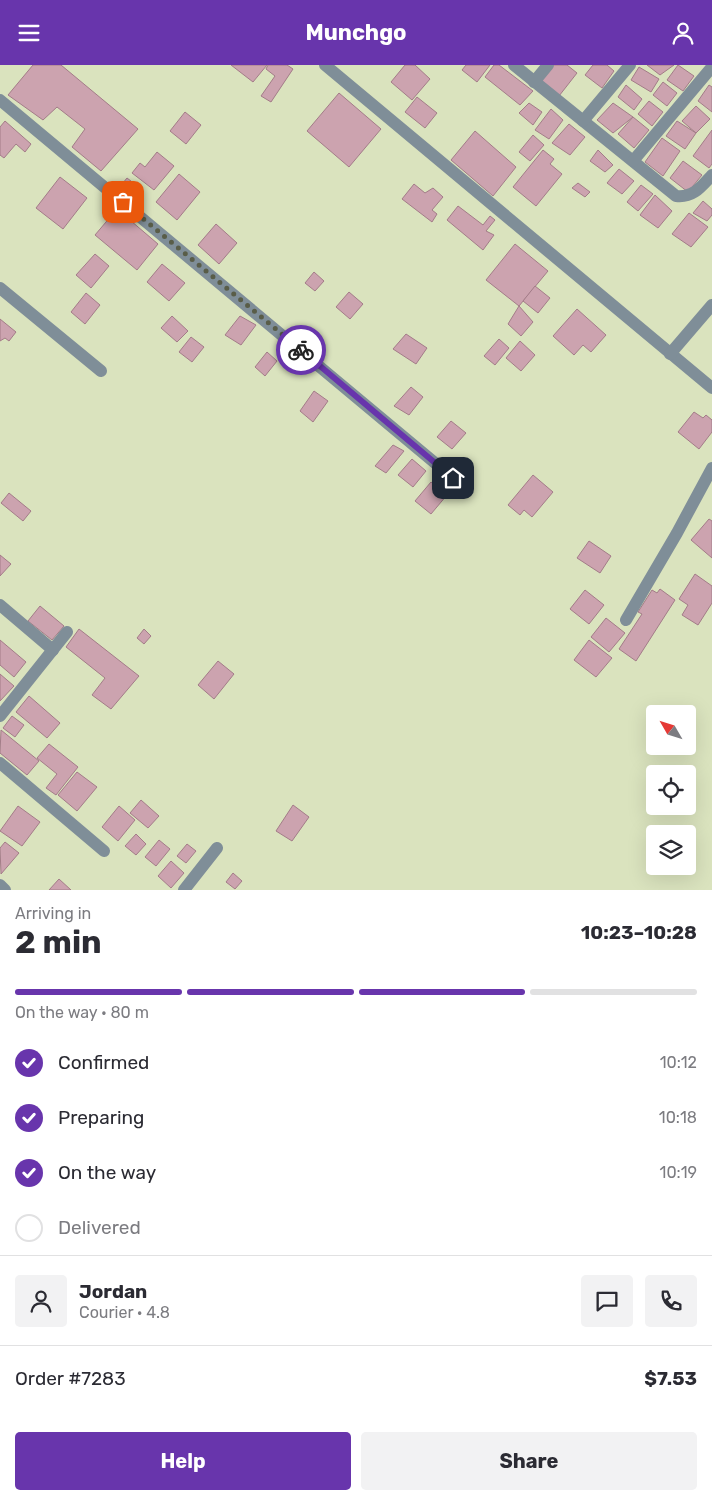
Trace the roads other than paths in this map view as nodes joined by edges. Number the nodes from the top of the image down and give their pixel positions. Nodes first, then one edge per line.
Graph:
1 (325, 65) edge
2 (514, 65) edge
3 (548, 65) edge
4 (630, 65) edge
5 (712, 67) edge
6 (534, 82) junction
7 (0, 100) edge
8 (583, 121) junction
9 (633, 161) junction
10 (712, 175) edge
11 (0, 288) edge
12 (712, 305) edge
13 (670, 354) junction
14 (101, 371) dead end
15 (712, 389) edge
16 (712, 468) edge
17 (453, 478) dead end
18 (0, 605) edge
19 (626, 621) dead end
20 (67, 632) dead end
21 (53, 650) junction
22 (0, 716) edge
23 (0, 763) edge
24 (217, 848) dead end
25 (104, 851) dead end
26 (0, 885) edge
27 (5, 890) edge
28 (184, 890) edge

1 - 13 street
2 - 6 street
3 - 6 street
4 - 8 street
5 - 9 street
6 - 8 street
7 - 17 street
8 - 9 street
9 - 10 street
11 - 14 street
12 - 13 street
13 - 15 street
16 - 19 street
18 - 21 street
20 - 21 street
21 - 22 street
23 - 25 street
24 - 28 street
26 - 27 street

